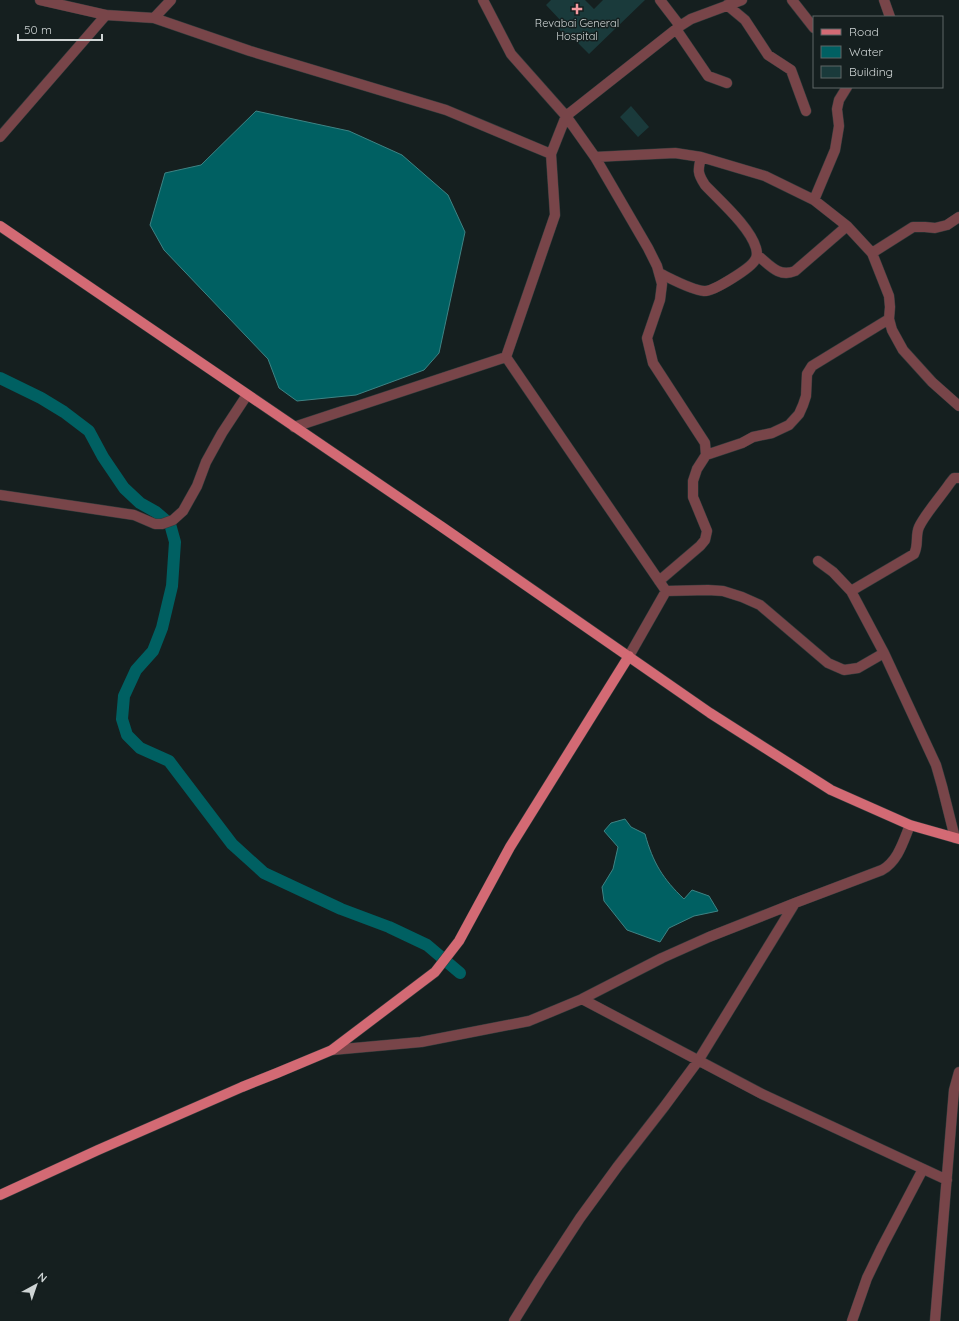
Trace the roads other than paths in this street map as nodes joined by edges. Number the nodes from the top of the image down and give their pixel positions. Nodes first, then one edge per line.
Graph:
1 (40, 0) edge
2 (172, 0) edge
3 (483, 0) edge
4 (660, 0) edge
5 (742, 0) edge
6 (792, 0) edge
7 (884, 0) edge
8 (727, 5) junction
9 (106, 15) junction
10 (890, 16) edge
11 (154, 18) junction
12 (813, 27) edge
13 (678, 28) junction
14 (727, 83) dead end
15 (846, 88) edge
16 (806, 111) dead end
17 (566, 116) junction
18 (0, 137) edge
19 (551, 154) junction
20 (595, 157) junction
21 (701, 157) junction
22 (814, 200) junction
23 (959, 218) edge
24 (0, 226) edge
25 (846, 226) junction
26 (872, 253) junction
27 (757, 255) junction
28 (659, 273) junction
29 (889, 319) junction
30 (506, 357) junction
31 (247, 395) junction
32 (959, 406) edge
33 (294, 427) junction
34 (706, 455) junction
35 (959, 478) edge
36 (0, 496) edge
37 (818, 561) dead end
38 (659, 581) junction
39 (851, 590) junction
40 (666, 591) junction
41 (884, 653) junction
42 (629, 656) junction
43 (910, 825) junction
44 (957, 839) edge
45 (795, 902) junction
46 (582, 999) junction
47 (332, 1050) junction
48 (698, 1060) junction
49 (959, 1072) edge
50 (923, 1169) junction
51 (947, 1180) junction
52 (0, 1195) edge
53 (514, 1321) edge
54 (852, 1321) edge
55 (935, 1321) edge

1 - 9 street
2 - 11 street
3 - 17 street
4 - 13 street
5 - 8 street
6 - 12 street
7 - 10 street
8 - 13 street
8 - 16 street
9 - 11 street
9 - 18 street
11 - 19 street
13 - 14 street
13 - 17 street
15 - 22 street
17 - 19 street
17 - 20 street
19 - 30 street
20 - 21 street
20 - 28 street
21 - 22 street
21 - 27 street
22 - 25 street
23 - 26 street
24 - 31 main road
25 - 26 street
25 - 27 street
26 - 29 street
27 - 28 street
28 - 34 street
29 - 32 street
29 - 34 street
30 - 33 street
30 - 38 street
31 - 33 main road
31 - 36 street
33 - 42 main road
34 - 38 street
35 - 39 street
37 - 39 street
38 - 40 street
39 - 41 street
40 - 41 street
40 - 42 street
41 - 44 street
42 - 43 main road
42 - 47 main road
43 - 44 main road
43 - 45 street
45 - 46 street
45 - 48 street
46 - 47 street
46 - 48 street
47 - 52 main road
48 - 50 street
48 - 53 street
49 - 51 street
50 - 51 street
50 - 54 street
51 - 55 street

